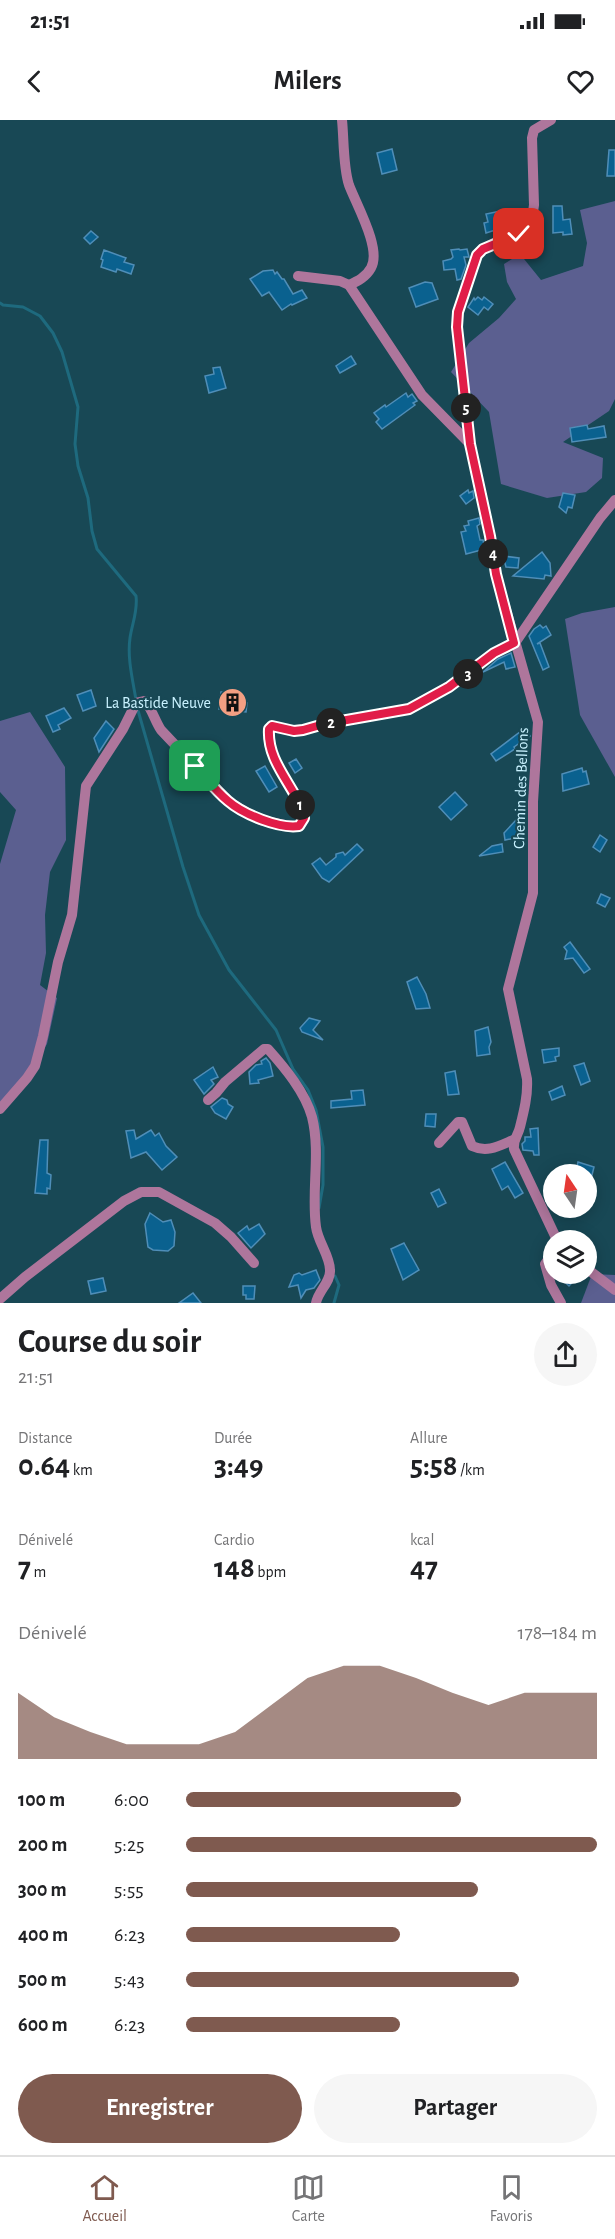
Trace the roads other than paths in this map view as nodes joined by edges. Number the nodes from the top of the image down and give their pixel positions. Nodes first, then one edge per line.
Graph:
1 (342, 120) edge
2 (551, 120) edge
3 (532, 125) edge
4 (298, 276) dead end
5 (349, 285) junction
6 (470, 444) junction
7 (615, 500) edge
8 (514, 643) junction
9 (208, 1100) dead end
10 (0, 1109) edge
11 (513, 1140) junction
12 (439, 1143) dead end
13 (552, 1230) edge
14 (254, 1263) dead end
15 (597, 1276) edge
16 (551, 1284) edge
17 (615, 1290) edge
18 (0, 1299) edge
19 (316, 1303) edge
20 (561, 1303) edge

1 - 5 street
2 - 3 street, Chemin des Bellons
3 - 6 street, Chemin des Bellons
4 - 5 street
5 - 6 street
6 - 8 street, Chemin des Bellons
7 - 8 street
8 - 10 street
8 - 11 street, Chemin des Bellons
9 - 19 street
11 - 12 street
11 - 13 street
14 - 18 street
15 - 17 street
16 - 20 street

